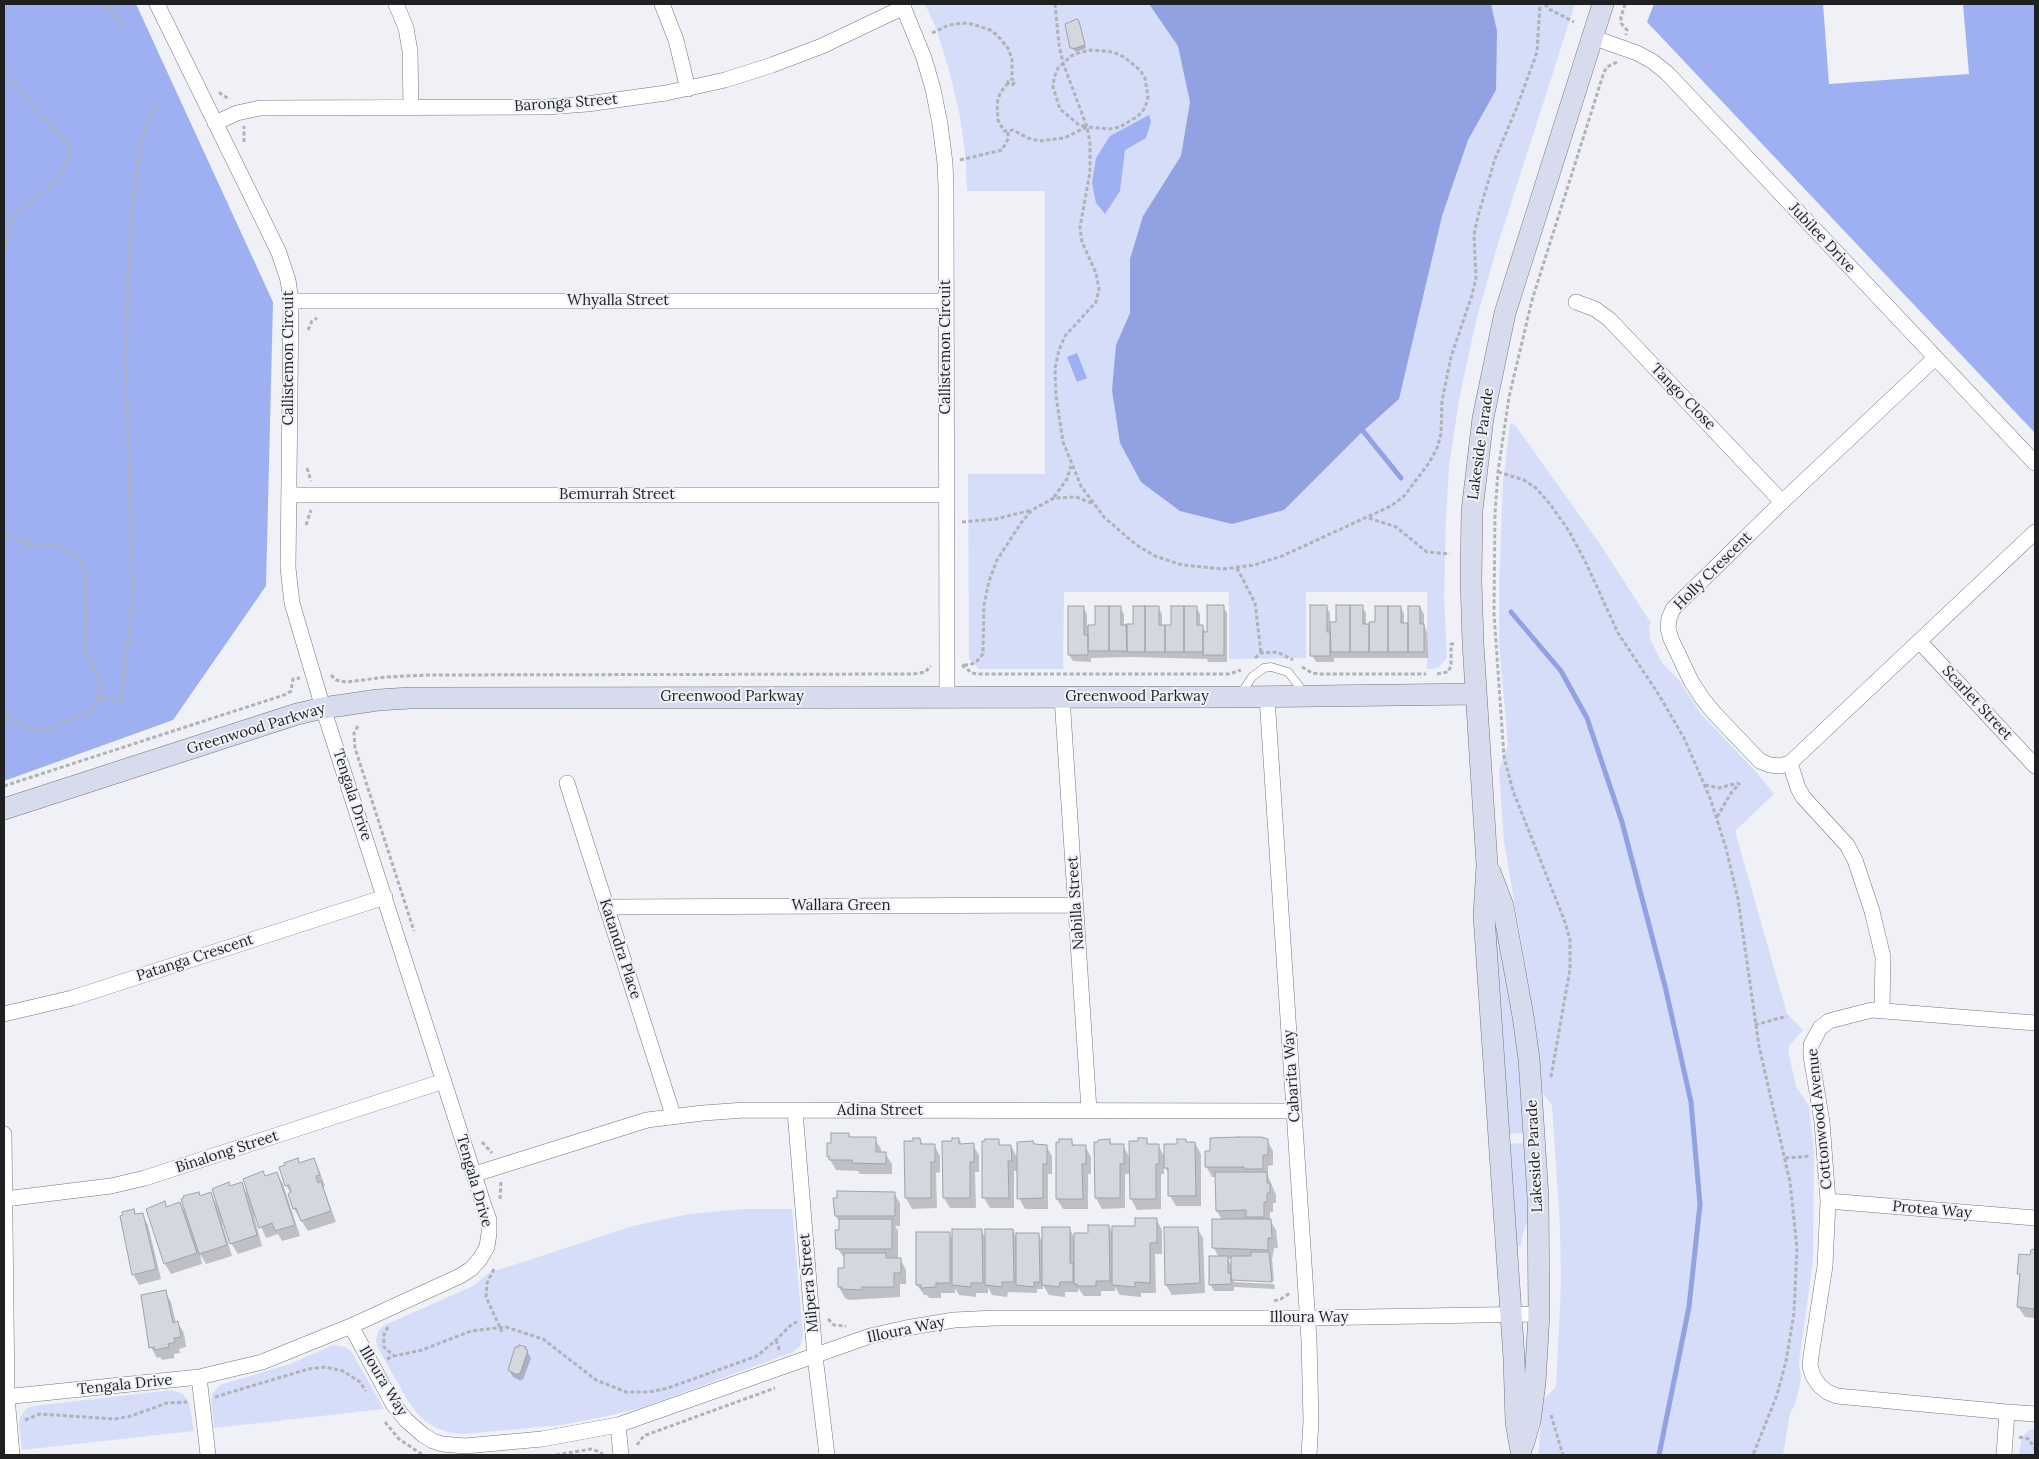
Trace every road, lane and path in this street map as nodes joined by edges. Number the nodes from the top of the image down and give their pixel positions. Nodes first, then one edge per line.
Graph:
1 (106, 4) edge
2 (157, 4) edge
3 (396, 4) edge
4 (662, 4) edge
5 (1055, 4) edge
6 (1540, 4) edge
7 (1545, 4) edge
8 (1602, 4) edge
9 (1625, 4) edge
10 (903, 6) edge
11 (1574, 22) dead end
12 (125, 28) dead end
13 (932, 33) dead end
14 (1592, 37) junction
15 (1625, 37) dead end
16 (1618, 58) dead end
17 (1063, 63) junction
18 (4, 76) edge
19 (688, 89) junction
20 (159, 103) dead end
21 (411, 107) junction
22 (215, 123) junction
23 (1087, 127) junction
24 (1008, 132) junction
25 (960, 160) dead end
26 (4, 258) edge
27 (291, 301) junction
28 (946, 301) junction
29 (1576, 302) dead end
30 (318, 312) dead end
31 (308, 331) dead end
32 (1935, 358) junction
33 (2035, 463) edge
34 (1072, 466) junction
35 (307, 467) dead end
36 (1498, 472) junction
37 (311, 483) dead end
38 (288, 495) junction
39 (946, 495) junction
40 (1054, 498) junction
41 (1782, 502) junction
42 (1094, 504) junction
43 (311, 507) dead end
44 (1032, 510) junction
45 (1368, 517) junction
46 (962, 522) dead end
47 (4, 532) edge
48 (306, 532) dead end
49 (2035, 532) edge
50 (1450, 554) dead end
51 (1237, 568) junction
52 (1919, 641) junction
53 (1451, 644) dead end
54 (1261, 653) junction
55 (1252, 660) dead end
56 (958, 665) dead end
57 (964, 665) junction
58 (1247, 665) dead end
59 (936, 666) dead end
60 (330, 671) dead end
61 (1427, 674) dead end
62 (1437, 674) dead end
63 (299, 679) dead end
64 (1476, 694) junction
65 (947, 696) junction
66 (1062, 696) junction
67 (1267, 696) junction
68 (1303, 696) junction
69 (99, 697) junction
70 (1239, 697) junction
71 (323, 708) junction
72 (4, 715) edge
73 (358, 726) dead end
74 (1790, 764) junction
75 (2035, 766) edge
76 (567, 783) dead end
77 (1705, 785) junction
78 (4, 786) edge
79 (4, 809) edge
80 (1717, 817) junction
81 (1487, 865) junction
82 (385, 897) junction
83 (1076, 905) junction
84 (606, 907) junction
85 (416, 938) dead end
86 (1882, 1010) junction
87 (4, 1014) edge
88 (1787, 1016) dead end
89 (2035, 1023) edge
90 (1755, 1026) junction
91 (444, 1081) junction
92 (1549, 1086) dead end
93 (1089, 1110) junction
94 (795, 1111) junction
95 (1294, 1111) junction
96 (673, 1115) junction
97 (4, 1134) edge
98 (480, 1138) dead end
99 (493, 1156) dead end
100 (1814, 1156) dead end
101 (1785, 1158) junction
102 (474, 1174) junction
103 (5, 1199) edge
104 (1828, 1201) junction
105 (2035, 1218) edge
106 (1539, 1314) junction
107 (1510, 1316) junction
108 (1307, 1318) junction
109 (802, 1321) dead end
110 (390, 1325) dead end
111 (351, 1326) junction
112 (499, 1327) junction
113 (502, 1332) dead end
114 (776, 1340) junction
115 (394, 1356) junction
116 (816, 1356) junction
117 (781, 1357) dead end
118 (382, 1362) dead end
119 (199, 1377) junction
120 (781, 1386) dead end
121 (370, 1396) dead end
122 (5, 1397) edge
123 (201, 1399) junction
124 (1551, 1411) dead end
125 (2007, 1412) junction
126 (2035, 1414) edge
127 (383, 1418) dead end
128 (19, 1421) dead end
129 (618, 1425) junction
130 (2025, 1432) dead end
131 (2017, 1437) dead end
132 (2026, 1438) junction
133 (431, 1448) edge
134 (636, 1448) dead end
135 (2035, 1449) edge
136 (1520, 1453) edge
137 (12, 1455) edge
138 (208, 1455) edge
139 (424, 1455) edge
140 (556, 1455) edge
141 (603, 1455) edge
142 (621, 1455) edge
143 (827, 1455) edge
144 (1309, 1455) edge
145 (1563, 1455) edge
146 (1753, 1455) edge
147 (2004, 1455) edge

1 - 12 path
2 - 22 street, Callistemon Circuit
3 - 21 street
4 - 19 street
5 - 17 path
6 - 45 path
7 - 11 path
8 - 14 street, Lakeside Parade
9 - 15 path
10 - 19 street, Baronga Street
10 - 28 street, Callistemon Circuit
13 - 24 path
14 - 32 street, Jubilee Drive
14 - 64 street, Lakeside Parade
16 - 36 path
17 - 23 path
17 - 23 path
17 - 23 path
18 - 26 path
19 - 21 street, Baronga Street
20 - 69 path
21 - 22 street, Baronga Street
22 - 27 street, Callistemon Circuit
23 - 24 path
23 - 34 path
24 - 25 path
27 - 28 street, Whyalla Street
27 - 38 street, Callistemon Circuit
28 - 39 street, Callistemon Circuit
29 - 41 street, Tango Close
30 - 31 path
32 - 33 street, Jubilee Drive
32 - 41 street, Holly Crescent
34 - 40 path
34 - 42 path
35 - 37 path
36 - 77 path
36 - 92 path
38 - 39 street, Bemurrah Street
38 - 71 street, Callistemon Circuit
39 - 65 street, Callistemon Circuit
40 - 42 path
40 - 44 path
41 - 74 street, Holly Crescent
42 - 51 path
43 - 48 path
44 - 46 path
44 - 57 path
45 - 50 path
45 - 51 path
47 - 69 path
49 - 52 street
51 - 54 path
52 - 74 street
52 - 75 street, Scarlet Street
53 - 62 path
54 - 55 path
54 - 61 path
56 - 57 path
57 - 58 path
59 - 60 path
63 - 78 path
64 - 68 street, Greenwood Parkway
64 - 81 street, Lakeside Parade
65 - 66 street, Greenwood Parkway
65 - 71 street, Greenwood Parkway
66 - 70 street, Greenwood Parkway
66 - 83 street, Nabilla Street
67 - 68 street, Greenwood Parkway
67 - 70 street, Greenwood Parkway
67 - 95 street, Cabarita Way
68 - 70 lane
69 - 72 path
71 - 79 street, Greenwood Parkway
71 - 82 street, Tengala Drive
73 - 85 path
74 - 86 street
76 - 84 street, Katandra Place
77 - 80 path
77 - 80 path
80 - 90 path
81 - 106 street, Lakeside Parade
81 - 107 street, Lakeside Parade
82 - 87 street, Patanga Crescent
82 - 91 street, Tengala Drive
83 - 84 street, Wallara Green
83 - 93 street, Nabilla Street
84 - 96 street, Katandra Place
86 - 89 street, Cottonwood Avenue
86 - 104 street, Cottonwood Avenue
88 - 90 path
90 - 101 path
91 - 102 street, Tengala Drive
91 - 103 street, Binalong Street
93 - 94 street, Adina Street
93 - 95 street, Adina Street
94 - 96 street, Adina Street
94 - 116 street, Milpera Street
95 - 108 street, Cabarita Way
96 - 102 street, Adina Street
97 - 103 street
98 - 99 path
100 - 101 path
101 - 146 path
102 - 111 street, Tengala Drive
103 - 122 street
104 - 105 street, Protea Way
104 - 125 street, Cottonwood Avenue
106 - 107 street, Illoura Way
106 - 136 street, Lakeside Parade
107 - 108 street, Illoura Way
107 - 136 street, Lakeside Parade
108 - 116 street, Illoura Way
108 - 144 street, Cabarita Way
109 - 114 path
110 - 115 path
111 - 119 street, Tengala Drive
111 - 133 street, Illoura Way
112 - 113 path
112 - 114 path
112 - 115 path
114 - 117 path
115 - 118 path
116 - 129 street, Illoura Way
116 - 143 street, Milpera Street
119 - 122 street, Tengala Drive
119 - 123 street
120 - 134 path
121 - 123 path
122 - 137 street
123 - 128 path
123 - 138 street
124 - 145 path
125 - 126 street
125 - 147 street
127 - 139 path
129 - 133 street, Illoura Way
129 - 142 street
130 - 132 path
131 - 132 path
132 - 135 path
140 - 141 path

